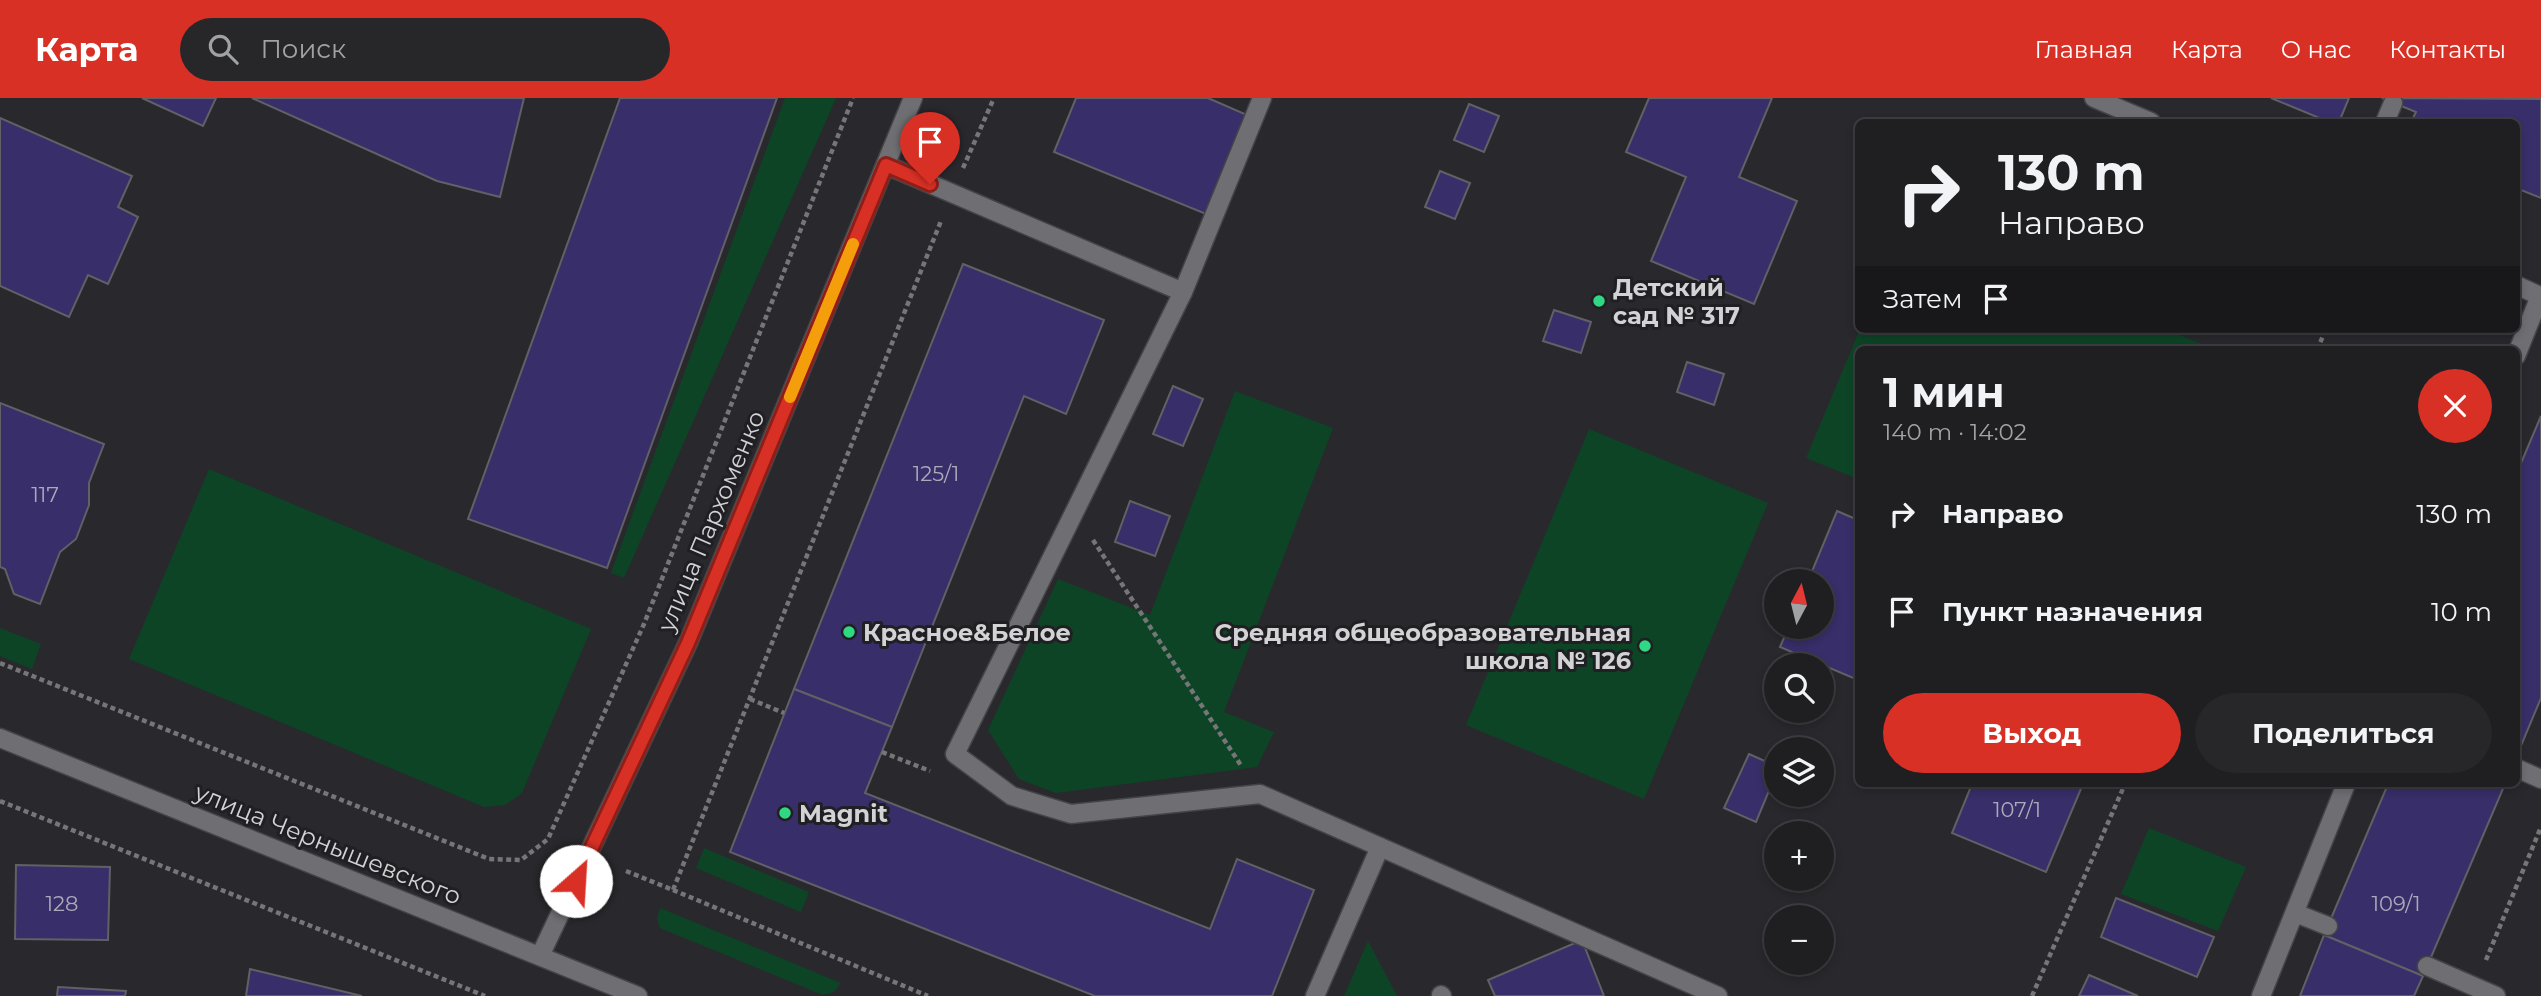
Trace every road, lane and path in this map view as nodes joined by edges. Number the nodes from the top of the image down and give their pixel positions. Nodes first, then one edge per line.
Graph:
1 (853, 98) edge
2 (913, 98) edge
3 (994, 98) edge
4 (1262, 98) edge
5 (2094, 98) edge
6 (2393, 103) dead end
7 (2144, 119) edge
8 (2386, 119) edge
9 (886, 165) junction
10 (952, 194) junction
11 (2520, 287) edge
12 (1184, 292) junction
13 (2520, 346) edge
14 (1075, 512) junction
15 (0, 663) edge
16 (750, 699) junction
17 (784, 713) dead end
18 (0, 738) edge
19 (882, 752) dead end
20 (955, 754) junction
21 (2520, 770) edge
22 (2541, 779) edge
23 (2124, 787) edge
24 (2345, 787) edge
25 (1260, 794) junction
26 (0, 801) edge
27 (2541, 827) edge
28 (1380, 847) junction
29 (626, 871) dead end
30 (673, 890) junction
31 (2295, 913) junction
32 (2328, 926) dead end
33 (540, 956) junction
34 (2427, 966) dead end
35 (2475, 987) junction
36 (485, 996) edge
37 (638, 996) edge
38 (928, 996) edge
39 (1315, 996) edge
40 (1718, 996) edge
41 (2032, 996) edge
42 (2262, 996) edge
43 (2496, 996) edge

1 - 15 path
2 - 9 street, улица Пархоменко
3 - 10 path
4 - 12 street
5 - 7 street
6 - 8 street
9 - 10 street
9 - 33 street, улица Пархоменко
10 - 12 street
10 - 16 path
11 - 13 street
12 - 14 street
14 - 20 street
14 - 25 path
16 - 17 path
16 - 30 path
18 - 33 street, улица Чернышевского
19 - 20 path
20 - 25 street
21 - 22 street
23 - 41 path
24 - 31 street
25 - 28 street
26 - 36 path
27 - 35 path
28 - 39 street
28 - 40 street
29 - 30 path
30 - 38 path
31 - 32 street
31 - 42 street
33 - 37 street, улица Чернышевского
34 - 35 street
35 - 43 street

